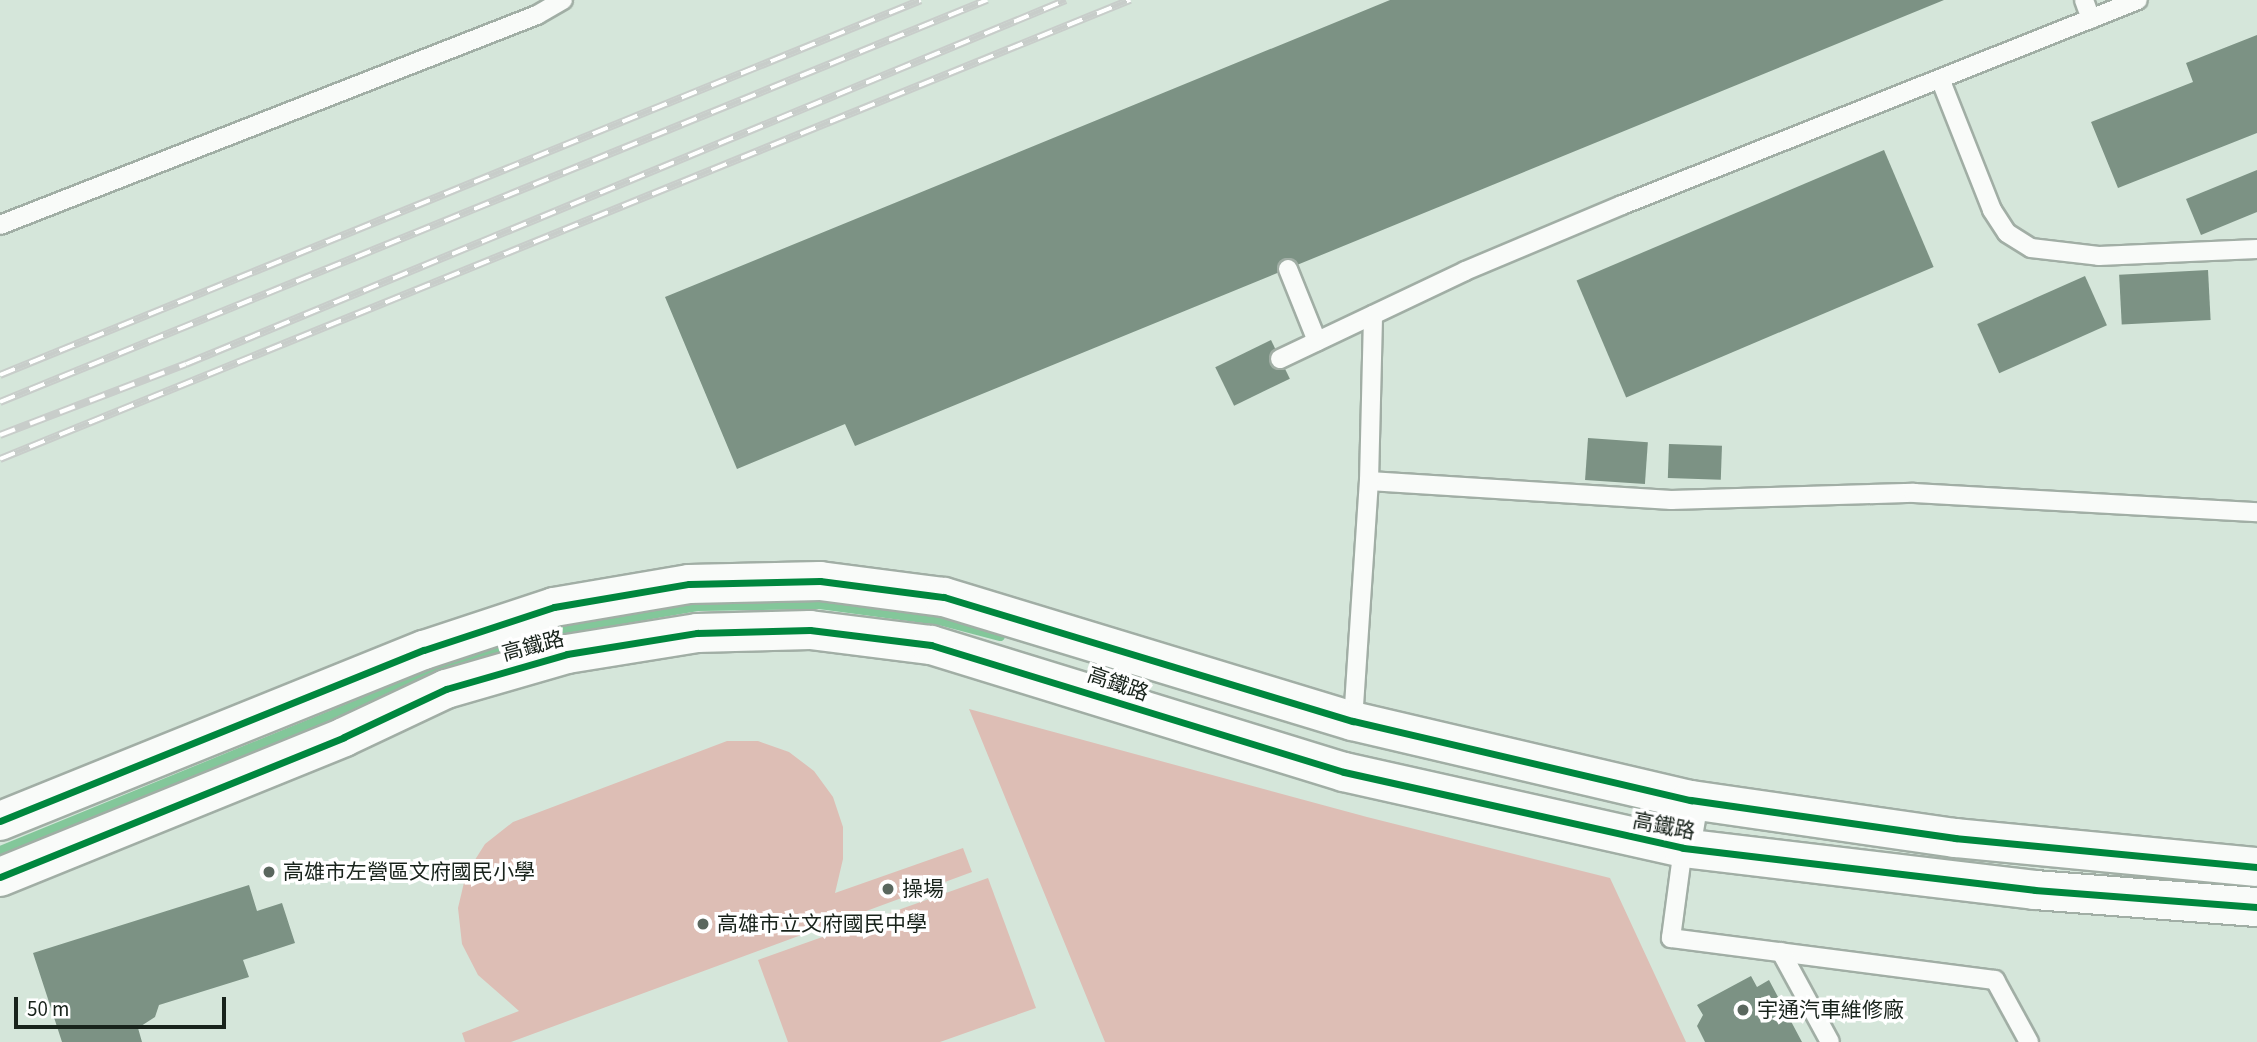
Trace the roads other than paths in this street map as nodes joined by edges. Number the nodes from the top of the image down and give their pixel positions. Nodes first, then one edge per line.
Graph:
1 (563, 0) edge
2 (2084, 0) edge
3 (2138, 0) edge
4 (2091, 19) junction
5 (1941, 81) junction
6 (0, 225) edge
7 (2257, 249) edge
8 (1288, 269) dead end
9 (1373, 315) junction
10 (1317, 341) junction
11 (1280, 359) dead end
12 (1369, 481) junction
13 (2257, 512) edge
14 (1353, 721) junction
15 (1691, 800) junction
16 (0, 821) edge
17 (1684, 848) junction
18 (2257, 867) edge
19 (0, 877) edge
20 (2257, 907) edge
21 (1781, 952) junction
22 (1830, 1042) edge
23 (2029, 1042) edge

1 - 6 lane
2 - 4 lane
3 - 4 lane
4 - 5 lane
5 - 7 lane
5 - 9 lane
8 - 10 lane
9 - 10 lane
9 - 12 lane
10 - 11 lane
12 - 13 lane
12 - 14 lane
14 - 15 street, 高鐵路
14 - 16 street, 高鐵路
15 - 17 street
15 - 18 street, 高鐵路
17 - 19 street, 高鐵路
17 - 20 street, 高鐵路
17 - 21 lane
21 - 22 lane
21 - 23 lane

